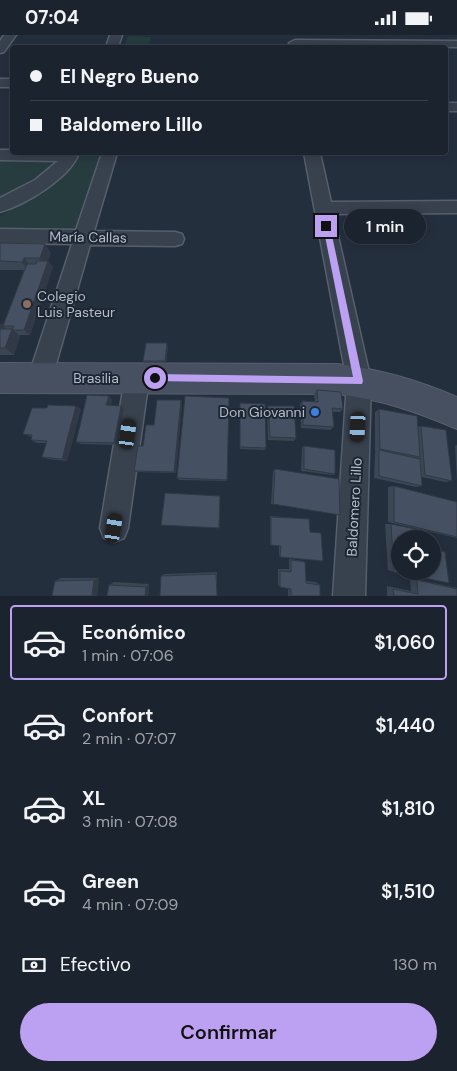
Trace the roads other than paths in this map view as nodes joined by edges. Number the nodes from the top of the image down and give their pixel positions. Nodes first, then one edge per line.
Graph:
1 (10, 35) edge
2 (410, 39) edge
3 (295, 42) edge
4 (455, 46) edge
5 (0, 49) edge
6 (69, 155) edge
7 (109, 155) edge
8 (312, 155) edge
9 (0, 206) edge
10 (457, 207) edge
11 (323, 208) junction
12 (0, 236) edge
13 (83, 237) junction
14 (175, 239) dead end
15 (0, 378) edge
16 (40, 378) junction
17 (136, 378) junction
18 (359, 381) junction
19 (457, 413) edge
20 (114, 528) dead end
21 (349, 596) edge

1 - 5 street
2 - 3 street
2 - 4 street
6 - 9 street
7 - 13 street
8 - 11 street, Baldomero Lillo
10 - 11 street
11 - 18 street, Baldomero Lillo
12 - 13 street, María Callas
13 - 14 street, María Callas
13 - 16 street
15 - 16 street, Brasilia
16 - 17 street, Brasilia
17 - 18 street, Brasilia
17 - 20 street
18 - 19 street, Brasilia
18 - 21 street, Baldomero Lillo

